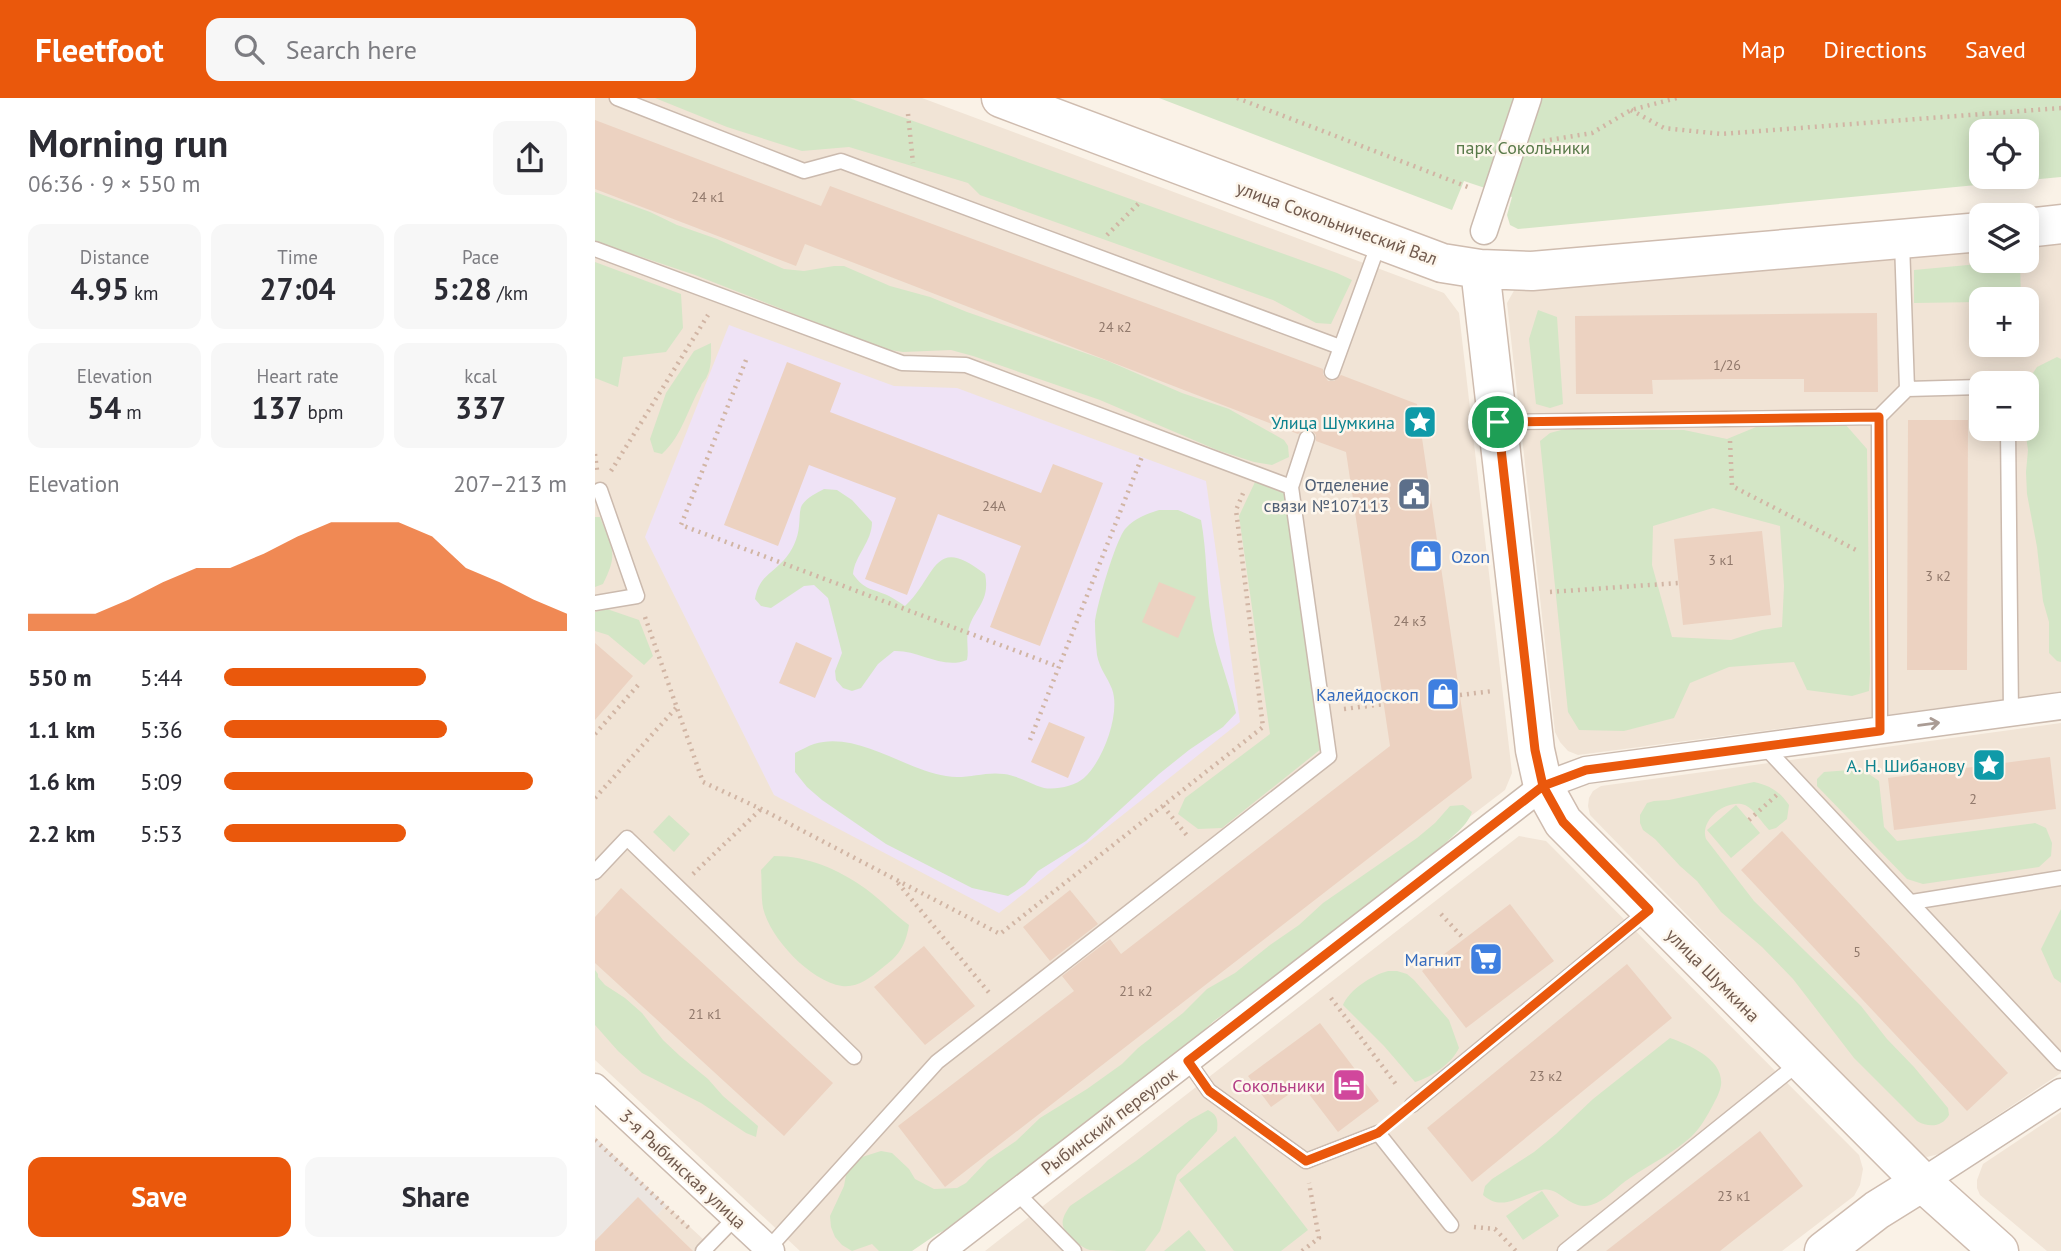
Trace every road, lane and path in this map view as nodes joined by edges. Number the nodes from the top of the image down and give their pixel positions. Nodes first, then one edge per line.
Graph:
1 (617, 98) edge
2 (1001, 98) edge
3 (1237, 98) edge
4 (1528, 98) edge
5 (1677, 98) edge
6 (2061, 108) edge
7 (1631, 110) junction
8 (908, 114) dead end
9 (1516, 135) junction
10 (915, 188) junction
11 (1495, 197) junction
12 (1140, 201) dead end
13 (2061, 224) edge
14 (2039, 227) edge
15 (2061, 232) edge
16 (1969, 233) edge
17 (1380, 239) junction
18 (1902, 240) junction
19 (595, 248) edge
20 (1482, 252) junction
21 (1090, 254) junction
22 (721, 295) junction
23 (1340, 347) junction
24 (745, 360) dead end
25 (1332, 372) dead end
26 (1969, 387) edge
27 (1906, 389) junction
28 (1879, 417) junction
29 (1729, 419) junction
30 (1498, 422) junction
31 (1307, 438) dead end
32 (2008, 441) edge
33 (1142, 457) dead end
34 (1251, 473) junction
35 (1291, 487) junction
36 (600, 490) joint
37 (1879, 562) junction
38 (1678, 583) dead end
39 (1547, 593) dead end
40 (637, 596) junction
41 (595, 603) edge
42 (1059, 667) junction
43 (639, 684) dead end
44 (1384, 704) dead end
45 (2061, 706) edge
46 (676, 708) junction
47 (1322, 711) junction
48 (2011, 713) junction
49 (1880, 731) junction
50 (595, 734) edge
51 (1030, 740) dead end
52 (1764, 746) junction
53 (1543, 786) junction
54 (1784, 790) dead end
55 (595, 797) edge
56 (1163, 806) junction
57 (761, 809) junction
58 (1749, 820) dead end
59 (1202, 855) junction
60 (705, 863) dead end
61 (595, 872) edge
62 (2061, 878) edge
63 (895, 879) junction
64 (1912, 902) junction
65 (1649, 910) junction
66 (1441, 914) dead end
67 (1464, 939) dead end
68 (1331, 998) dead end
69 (1004, 1010) junction
70 (854, 1057) dead end
71 (1188, 1061) junction
72 (1800, 1062) junction
73 (2061, 1063) edge
74 (595, 1087) edge
75 (2061, 1092) edge
76 (1412, 1105) joint
77 (595, 1140) edge
78 (1306, 1161) junction
79 (1921, 1182) junction
80 (1016, 1192) junction
81 (735, 1218) junction
82 (1451, 1225) joint
83 (705, 1248) edge
84 (769, 1250) edge
85 (941, 1251) edge
86 (1074, 1251) edge
87 (1302, 1251) edge
88 (1515, 1251) edge
89 (1565, 1251) edge
90 (1824, 1251) edge
91 (1999, 1251) edge

1 - 10 lane
2 - 17 street, улица Сокольнический Вал
3 - 11 path
4 - 9 street
5 - 7 path
6 - 7 path
7 - 9 path
8 - 10 path
9 - 11 street
10 - 21 lane
11 - 20 street
12 - 21 path
13 - 14 street
13 - 15 lane
16 - 18 street, улица Сокольнический Вал
17 - 20 street, улица Сокольнический Вал
17 - 23 lane
18 - 20 street, улица Сокольнический Вал
18 - 27 lane
19 - 22 lane
20 - 30 street, улица Шумкина
21 - 23 lane
22 - 34 lane
22 - 36 path
23 - 25 lane
24 - 42 path
26 - 27 lane
27 - 28 lane
28 - 29 lane
28 - 37 lane
29 - 30 lane
29 - 37 path
30 - 53 street, улица Шумкина
31 - 35 lane
32 - 48 lane
33 - 42 path
34 - 35 lane
34 - 56 path
35 - 47 lane
36 - 40 lane
37 - 49 lane
38 - 39 path
40 - 41 lane
40 - 46 path
42 - 51 path
43 - 50 path
44 - 47 path
45 - 48 street, Рыбинский переулок
46 - 55 path
46 - 57 path
47 - 59 lane
49 -> 48 street, Рыбинский переулок
49 - 52 street, Рыбинский переулок
52 - 53 street, Рыбинский переулок
52 - 64 lane
53 - 65 street, улица Шумкина
53 - 71 street, Рыбинский переулок
54 - 58 path
56 - 59 path
56 - 63 path
57 - 60 path
57 - 63 path
59 - 69 lane
61 - 70 lane
62 - 64 lane
63 - 69 path
64 - 73 lane
65 - 72 street, улица Шумкина
65 - 76 lane
66 - 67 path
68 - 76 path
69 - 84 lane
71 - 78 lane
71 - 80 street, Рыбинский переулок
72 - 79 street, улица Шумкина
72 - 89 lane
74 - 81 street, 3-я Рыбинская улица
75 - 79 street
77 - 83 path
78 - 82 lane
78 - 87 path
79 - 90 street
79 - 91 street, улица Шумкина
80 - 85 street, Рыбинский переулок
80 - 86 lane
81 - 83 lane
81 - 84 street, 3-я Рыбинская улица
82 - 88 path

